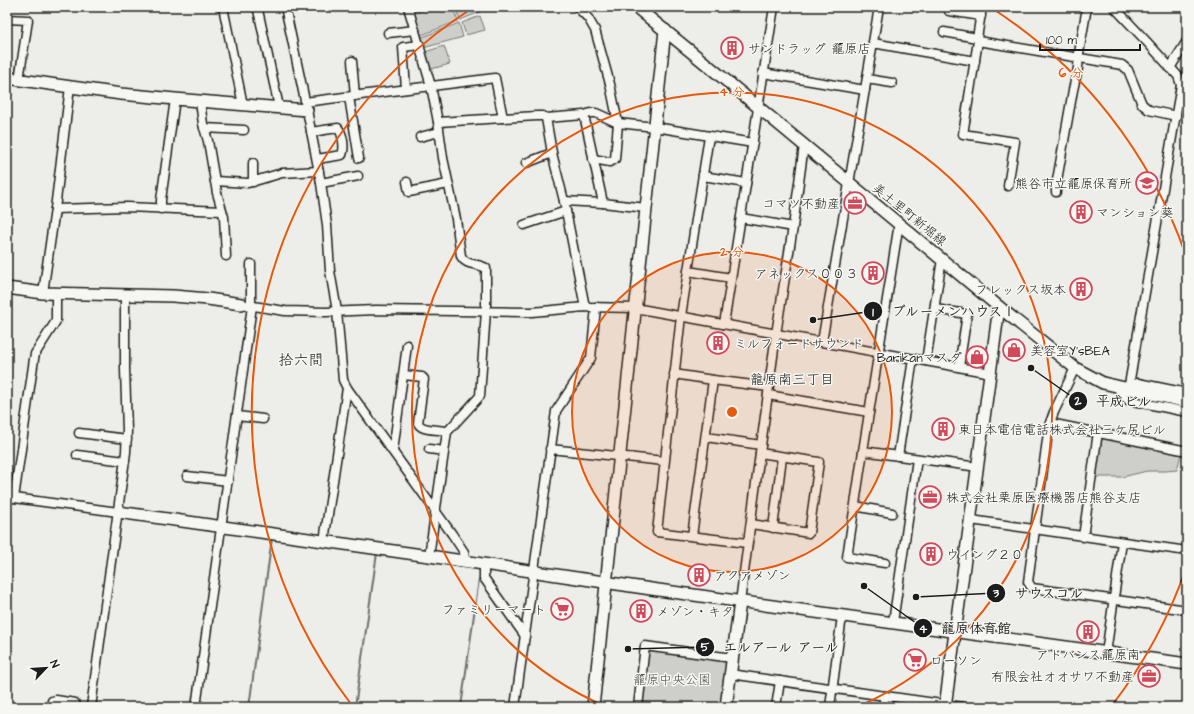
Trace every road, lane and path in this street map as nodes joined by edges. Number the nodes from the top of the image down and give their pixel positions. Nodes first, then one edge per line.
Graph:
1 (223, 7) edge
2 (255, 7) edge
3 (285, 7) edge
4 (408, 7) edge
5 (577, 7) edge
6 (636, 7) edge
7 (774, 7) edge
8 (879, 7) edge
9 (982, 7) edge
10 (1087, 7) edge
11 (1114, 7) edge
12 (949, 11) dead end
13 (981, 16) junction
14 (7, 19) edge
15 (415, 30) junction
16 (665, 30) junction
17 (944, 32) dead end
18 (388, 33) dead end
19 (978, 39) junction
20 (1187, 41) edge
21 (873, 43) junction
22 (420, 45) junction
23 (1079, 58) junction
24 (352, 61) dead end
25 (975, 61) junction
26 (1170, 68) junction
27 (763, 73) junction
28 (7, 78) edge
29 (867, 79) junction
30 (19, 80) junction
31 (892, 84) dead end
32 (431, 86) junction
33 (70, 87) junction
34 (406, 89) junction
35 (865, 90) junction
36 (352, 96) junction
37 (175, 99) junction
38 (200, 101) junction
39 (243, 105) junction
40 (306, 106) junction
41 (758, 106) junction
42 (278, 107) junction
43 (584, 115) junction
44 (1176, 116) junction
45 (502, 118) junction
46 (546, 118) junction
47 (438, 122) junction
48 (618, 123) junction
49 (655, 127) junction
50 (204, 128) junction
51 (244, 130) dead end
52 (311, 132) junction
53 (439, 132) junction
54 (420, 136) dead end
55 (709, 136) junction
56 (752, 143) junction
57 (804, 145) junction
58 (552, 153) junction
59 (359, 158) dead end
60 (317, 159) junction
61 (594, 160) junction
62 (526, 163) dead end
63 (253, 164) dead end
64 (318, 171) junction
65 (358, 176) dead end
66 (703, 176) junction
67 (216, 181) junction
68 (253, 182) junction
69 (407, 182) dead end
70 (849, 182) junction
71 (321, 183) junction
72 (746, 183) junction
73 (448, 184) junction
74 (1008, 186) dead end
75 (1056, 192) dead end
76 (564, 201) junction
77 (603, 203) junction
78 (646, 208) junction
79 (55, 209) junction
80 (161, 209) junction
81 (222, 211) junction
82 (566, 211) junction
83 (741, 218) junction
84 (899, 223) junction
85 (524, 225) dead end
86 (793, 227) junction
87 (226, 256) dead end
88 (942, 259) junction
89 (251, 264) dead end
90 (688, 271) junction
91 (731, 278) junction
92 (7, 288) edge
93 (43, 292) junction
94 (56, 293) junction
95 (126, 295) junction
96 (248, 305) junction
97 (585, 307) junction
98 (596, 307) junction
99 (999, 307) junction
100 (636, 308) junction
101 (935, 308) junction
102 (338, 311) junction
103 (486, 311) junction
104 (680, 316) junction
105 (724, 324) junction
106 (776, 334) junction
107 (822, 342) junction
108 (407, 345) dead end
109 (878, 353) junction
110 (913, 359) junction
111 (926, 361) junction
112 (960, 367) junction
113 (1075, 368) junction
114 (991, 373) junction
115 (674, 374) junction
116 (404, 375) junction
117 (713, 380) junction
118 (1123, 387) junction
119 (348, 388) junction
120 (768, 391) junction
121 (1187, 393) edge
122 (1187, 402) edge
123 (869, 412) junction
124 (1187, 412) edge
125 (237, 416) junction
126 (263, 419) dead end
127 (1050, 423) junction
128 (447, 432) junction
129 (1098, 432) junction
130 (79, 433) dead end
131 (706, 437) junction
132 (127, 439) junction
133 (429, 449) dead end
134 (550, 449) junction
135 (760, 449) junction
136 (393, 451) junction
137 (444, 451) junction
138 (863, 451) junction
139 (1187, 451) edge
140 (77, 455) dead end
141 (620, 456) junction
142 (898, 456) junction
143 (782, 457) junction
144 (917, 459) junction
145 (125, 461) junction
146 (664, 461) junction
147 (978, 467) junction
148 (187, 476) dead end
149 (228, 481) junction
150 (10, 498) edge
151 (855, 506) junction
152 (435, 510) junction
153 (118, 512) junction
154 (892, 513) dead end
155 (971, 520) junction
156 (751, 524) junction
157 (222, 527) junction
158 (774, 528) junction
159 (1035, 530) junction
160 (692, 536) junction
161 (1083, 536) junction
162 (324, 541) junction
163 (1122, 542) junction
164 (747, 543) junction
165 (1187, 551) edge
166 (428, 556) junction
167 (465, 561) junction
168 (885, 563) dead end
169 (484, 564) junction
170 (534, 572) junction
171 (606, 582) junction
172 (1114, 599) junction
173 (740, 602) junction
174 (1187, 610) edge
175 (842, 616) junction
176 (893, 622) junction
177 (955, 632) junction
178 (525, 636) junction
179 (1106, 653) junction
180 (732, 658) junction
181 (1187, 664) edge
182 (730, 674) junction
183 (780, 681) junction
184 (832, 689) junction
185 (885, 696) junction
186 (945, 706) edge
187 (51, 707) edge
188 (77, 707) edge
189 (91, 707) edge
190 (196, 707) edge
191 (515, 707) edge
192 (593, 707) edge
193 (638, 707) edge
194 (726, 707) edge
195 (776, 707) edge
196 (830, 707) edge
197 (883, 707) edge
198 (963, 707) edge

1 - 39 street
2 - 42 street
3 - 40 street
4 - 15 street
5 - 48 street
6 - 16 street, 美土里町新堀線
7 - 27 street
8 - 21 street
9 - 13 street
10 - 23 street
11 - 26 street
12 - 13 street
13 - 19 street
14 - 30 street
15 - 18 street
15 - 22 street
16 - 41 street, 美土里町新堀線
16 - 49 street
17 - 19 street
19 - 23 street
19 - 25 street
20 - 26 street
21 - 25 street
21 - 29 street
22 - 32 street
22 - 34 street
23 - 44 street
23 - 75 street
24 - 36 street
25 - 74 street
26 - 44 street
27 - 35 street
27 - 41 street
28 - 30 street
29 - 31 street
29 - 35 street
30 - 33 street
32 - 34 street
32 - 45 street
32 - 47 street
33 - 37 street
33 - 79 street
34 - 36 street
35 - 70 street
36 - 40 street
36 - 59 street
37 - 38 street
37 - 80 street
38 - 39 street
38 - 50 street
39 - 42 street
40 - 42 street
40 - 52 street
41 - 56 street
41 - 57 street, 美土里町新堀線
43 - 46 street
43 - 48 street
43 - 61 street
44 - 118 street
45 - 46 street
45 - 47 street
46 - 58 street
47 - 53 street
48 - 49 street
48 - 61 street
49 - 55 street
49 - 78 street
50 - 51 street
50 - 67 street
52 - 60 street
52 - 60 street
53 - 54 street
53 - 73 street
55 - 56 street
55 - 66 street
56 - 72 street
57 - 70 street, 美土里町新堀線
57 - 86 street
58 - 62 street
58 - 76 street
60 - 64 street
61 - 77 street
63 - 68 street
64 - 68 street
64 - 71 street
65 - 71 street
66 - 72 street
66 - 90 street
67 - 68 street
67 - 81 street
69 - 73 street
70 - 84 street, 美土里町新堀線
70 - 107 street
71 - 102 street
72 - 83 street
73 - 103 street
76 - 77 street
76 - 82 street
77 - 78 street
78 - 100 street
79 - 80 street
79 - 93 street
80 - 81 street
81 - 87 street
82 - 85 street
82 - 97 street
83 - 86 street
83 - 91 street
84 - 88 street, 美土里町新堀線
84 - 109 street
86 - 106 street
88 - 99 street, 美土里町新堀線
88 - 101 street
89 - 96 street
90 - 91 street
90 - 104 street
91 - 105 street
92 - 93 street
93 - 94 street
94 - 95 street
94 - 150 street
95 - 96 street
95 - 132 street
96 - 102 street
96 - 125 street
97 - 98 street
97 - 103 street
98 - 100 street
98 - 134 street
99 - 113 street, 美土里町新堀線
99 - 114 street
100 - 104 street
100 - 141 street
101 - 111 street
101 - 112 street
102 - 103 street
102 - 119 street
103 - 128 street
104 - 105 street
104 - 115 street
105 - 106 street
106 - 107 street
106 - 120 street
107 - 109 street
108 - 116 street
109 - 110 street
109 - 123 street
110 - 111 street
110 - 142 street
111 - 112 street
112 - 114 street
113 - 118 street, 美土里町新堀線
113 - 127 street
114 - 147 street
115 - 117 street
115 - 146 street
116 - 128 street
116 - 136 street
117 - 120 street
117 - 131 street
118 - 121 street
118 - 122 street, 美土里町新堀線
118 - 124 street
119 - 136 street
119 - 162 street
120 - 123 street
120 - 135 street
123 - 138 street
125 - 126 street
125 - 149 street
127 - 129 street
127 - 159 street
128 - 137 street
129 - 139 street
129 - 161 street
130 - 132 street
131 - 135 street
131 - 160 street
132 - 145 street
133 - 137 street
134 - 141 street
134 - 170 street
135 - 143 street
135 - 156 street
136 - 152 street
137 - 152 street
138 - 142 street
138 - 151 street
140 - 145 street
141 - 146 street
141 - 171 street
142 - 144 street
143 - 158 street
143 - 158 street
144 - 147 street
144 - 176 street
145 - 153 street
146 - 160 street
147 - 155 street
148 - 149 street
149 - 157 street
150 - 153 street
151 - 154 street
151 - 168 street
152 - 166 street
152 - 167 street
153 - 157 street
153 - 189 street
155 - 159 street
155 - 177 street
156 - 158 street
156 - 164 street
157 - 162 street
157 - 190 street
159 - 161 street
159 - 172 street
160 - 164 street
161 - 163 street
162 - 166 street
163 - 165 street
163 - 172 street
164 - 173 street
166 - 167 street
167 - 169 street
169 - 170 street
169 - 178 street
170 - 171 street
170 - 178 street
171 - 173 street
171 - 192 street
172 - 174 street
172 - 179 street
173 - 175 street
173 - 180 street
175 - 176 street
175 - 184 street
176 - 177 street
177 - 179 street
177 - 186 street
178 - 191 street
179 - 181 street
180 - 182 street
180 - 193 street
182 - 183 street
182 - 194 street
183 - 184 street
183 - 195 street
184 - 185 street
184 - 196 street
185 - 186 street
185 - 197 street
186 - 198 street
187 - 188 street

